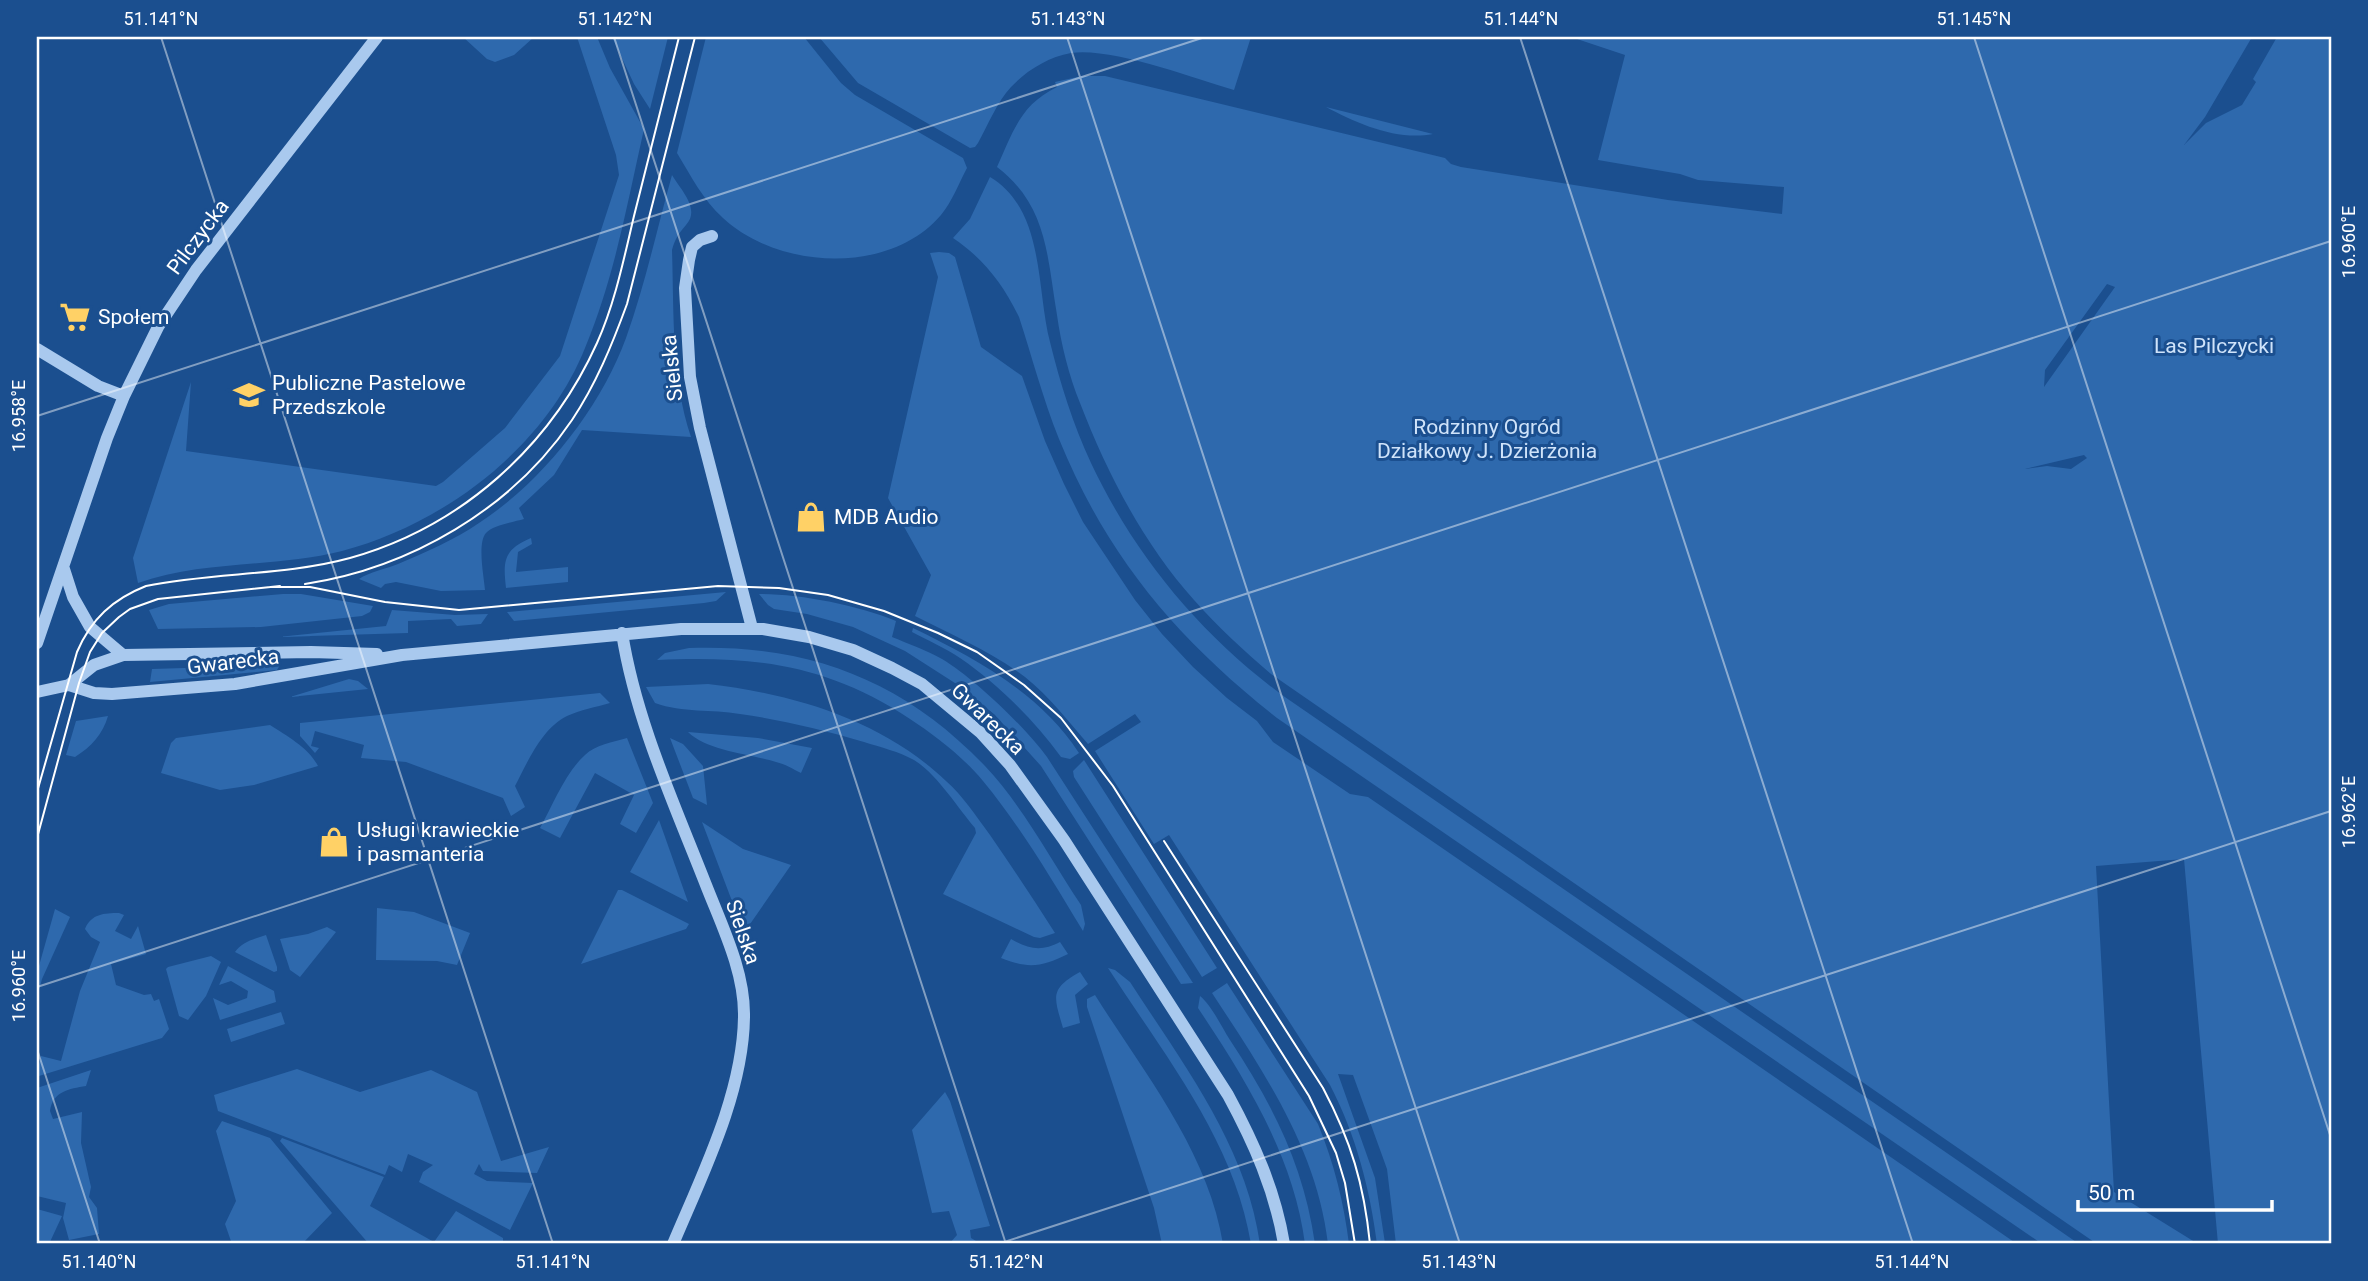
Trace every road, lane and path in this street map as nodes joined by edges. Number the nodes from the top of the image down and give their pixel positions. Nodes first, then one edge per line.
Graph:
1 (377, 37) edge
2 (712, 236) dead end
3 (37, 349) edge
4 (124, 396) junction
5 (64, 569) junction
6 (752, 628) junction
7 (622, 633) junction
8 (37, 643) edge
9 (123, 654) junction
10 (402, 655) junction
11 (69, 685) junction
12 (37, 692) edge
13 (673, 1244) edge
14 (1284, 1244) edge

1 - 4 street, Pilczycka
2 - 6 street, Sielska
3 - 4 street
4 - 5 street, Pilczycka
5 - 8 street, Pilczycka
5 - 9 street
6 - 7 street, Gwarecka
6 - 14 street, Gwarecka
7 - 10 street, Gwarecka
7 - 13 street, Sielska
9 - 10 street, Gwarecka
9 - 11 street, Gwarecka
10 - 11 street, Gwarecka
11 - 12 street, Gwarecka

